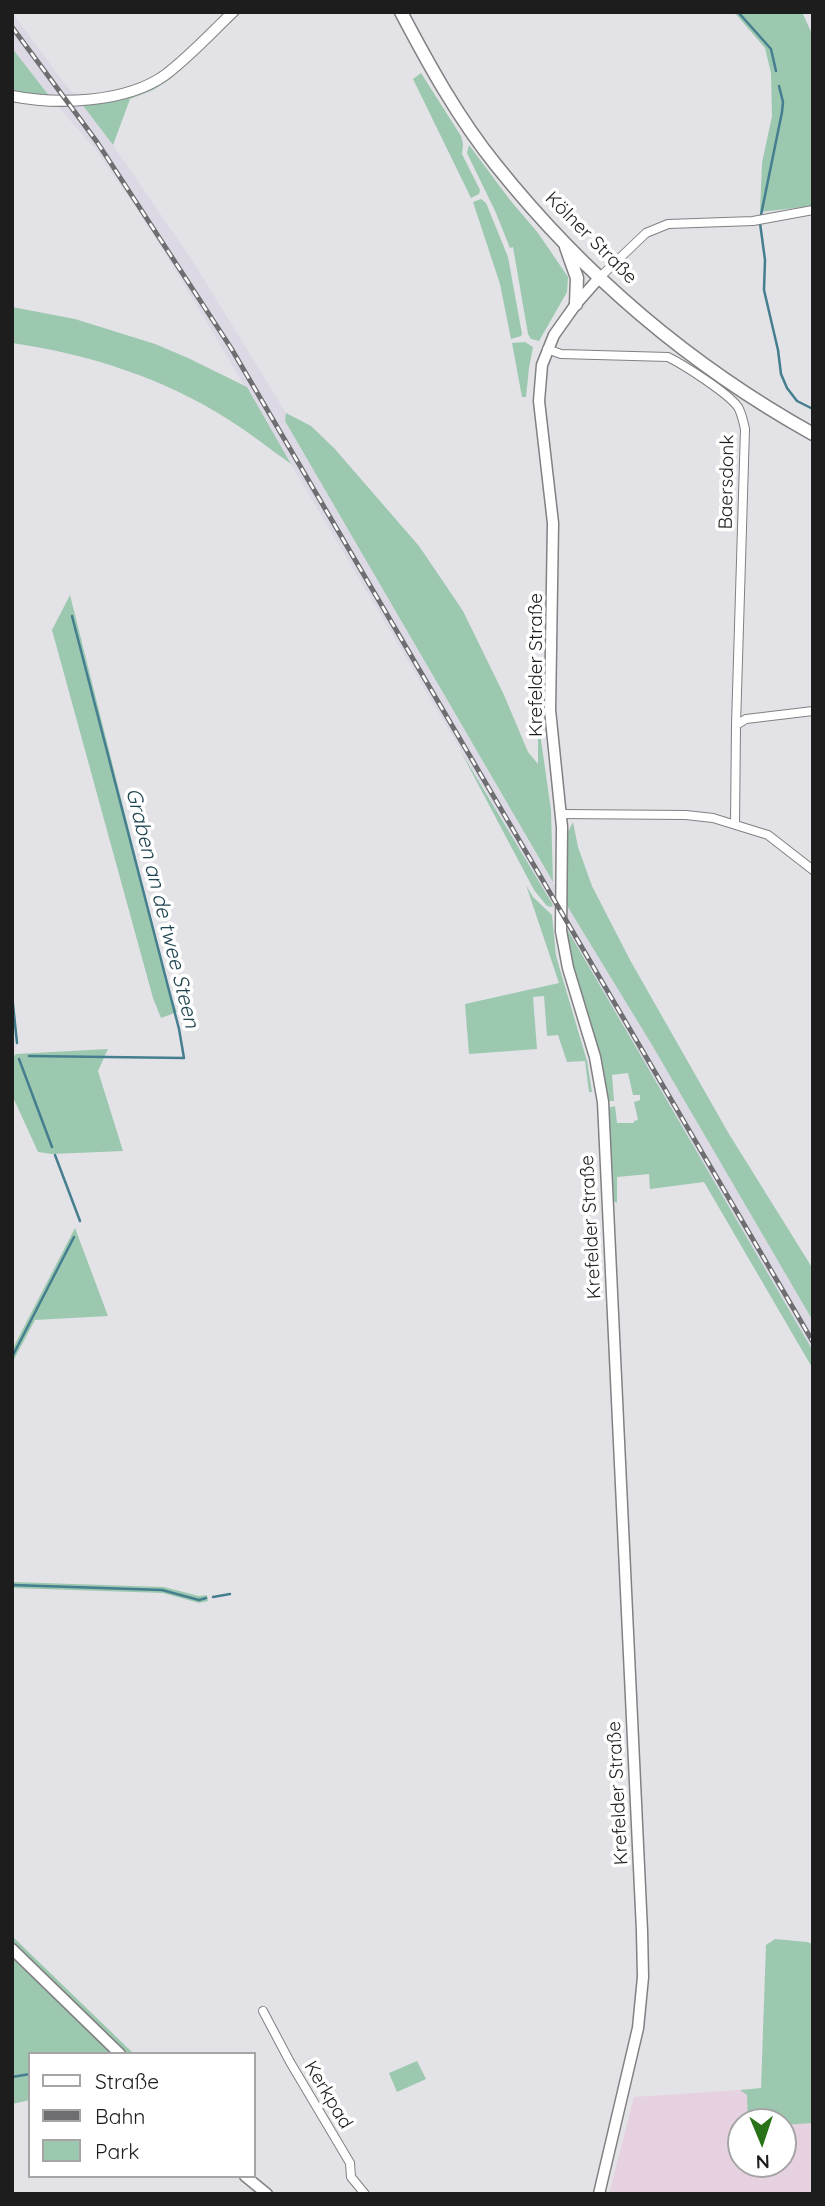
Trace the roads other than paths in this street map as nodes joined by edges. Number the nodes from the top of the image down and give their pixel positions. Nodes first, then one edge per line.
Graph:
1 (233, 12) edge
2 (401, 12) edge
3 (12, 96) edge
4 (813, 211) edge
5 (563, 240) junction
6 (599, 278) junction
7 (576, 303) junction
8 (547, 349) junction
9 (813, 434) edge
10 (813, 711) edge
11 (736, 725) junction
12 (561, 814) junction
13 (734, 824) junction
14 (813, 870) edge
15 (12, 1949) edge
16 (263, 2011) dead end
17 (118, 2052) edge
18 (247, 2178) edge
19 (267, 2194) edge
20 (365, 2194) edge
21 (599, 2194) edge

1 - 3 street
2 - 5 main road, Kölner Straße
4 - 6 street
5 - 6 main road, Kölner Straße
5 - 7 main road
6 - 7 main road, Krefelder Straße
6 - 9 main road, Kölner Straße
7 - 8 main road, Krefelder Straße
8 - 11 street, Baersdonk
8 - 12 main road, Krefelder Straße
10 - 11 street
11 - 13 street, Baersdonk
12 - 13 street
12 - 21 main road, Krefelder Straße
13 - 14 street
15 - 17 main road
16 - 20 street, Kerkpad
18 - 19 main road

